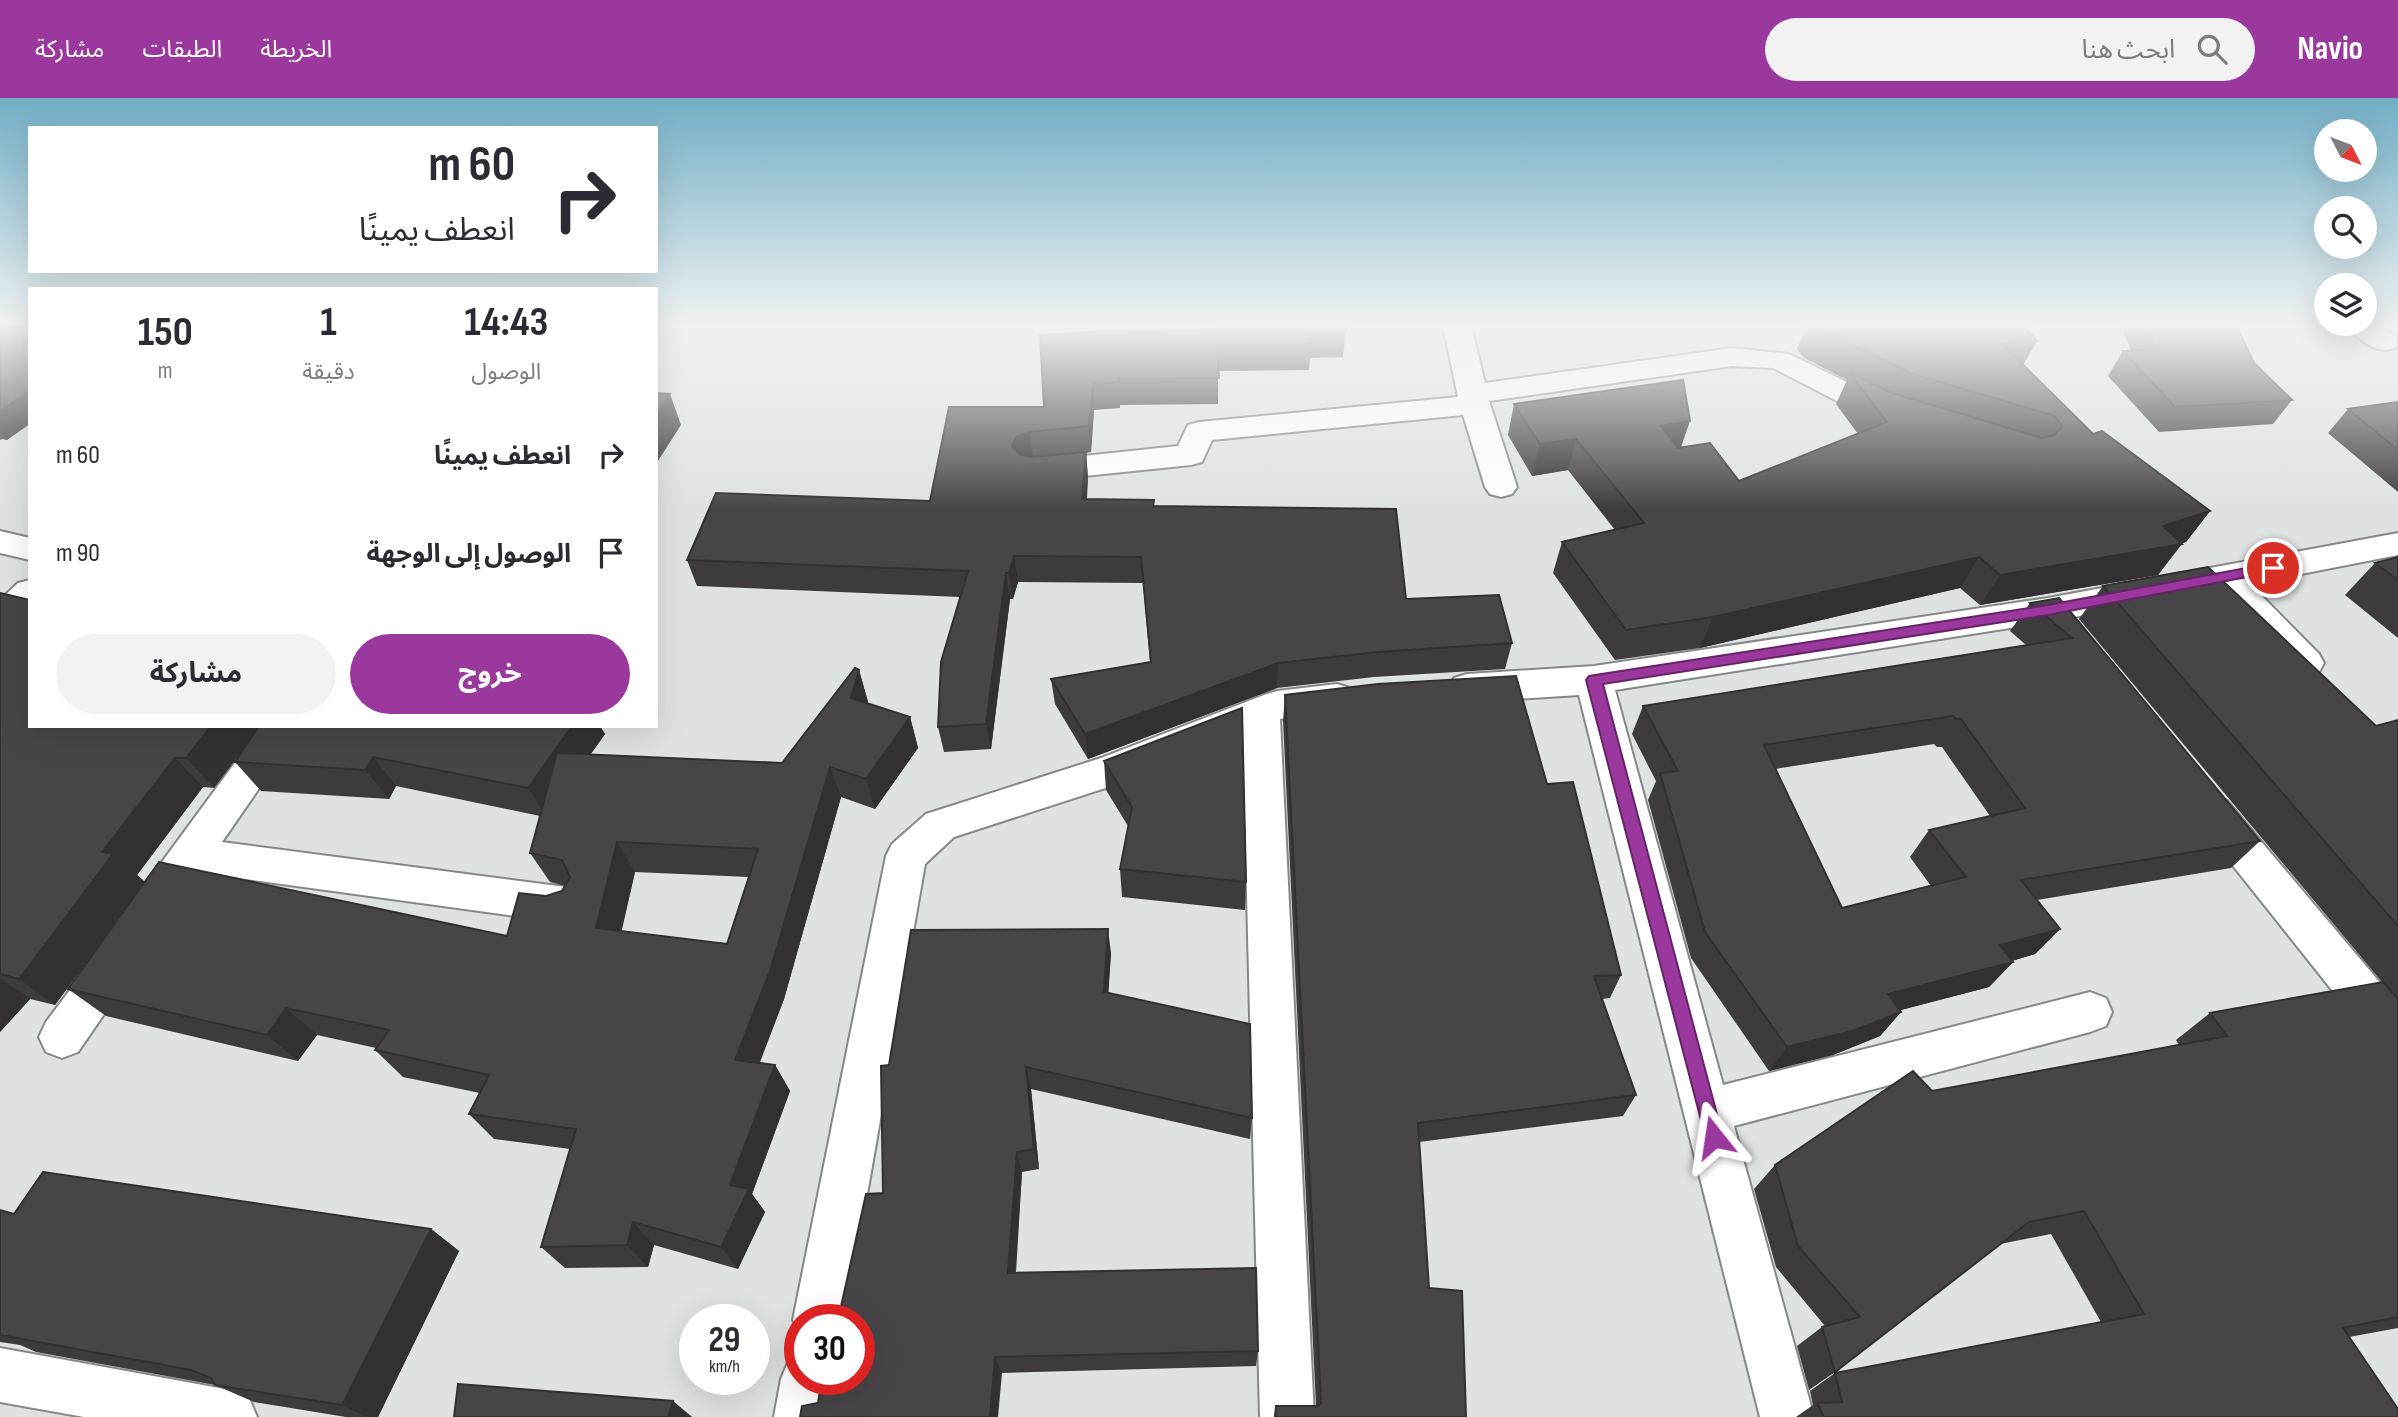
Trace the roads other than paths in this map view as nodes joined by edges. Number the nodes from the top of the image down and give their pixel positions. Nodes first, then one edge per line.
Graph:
1 (1471, 387) edge
2 (1555, 387) edge
3 (1832, 387) edge
4 (1474, 400) junction
5 (1921, 426) edge
6 (1034, 471) edge
7 (1500, 487) dead end
8 (0, 542) edge
9 (2398, 544) edge
10 (28, 549) edge
11 (2223, 577) junction
12 (28, 594) edge
13 (2048, 610) junction
14 (0, 621) edge
15 (2075, 642) edge
16 (1594, 680) junction
17 (2330, 687) edge
18 (1429, 690) edge
19 (1374, 694) edge
20 (1261, 712) junction
21 (282, 728) edge
22 (2188, 781) edge
23 (191, 855) junction
24 (566, 905) edge
25 (2090, 1012) dead end
26 (62, 1037) dead end
27 (2398, 1038) edge
28 (1707, 1111) junction
29 (822, 1304) edge
30 (0, 1375) edge
31 (805, 1395) edge
32 (230, 1417) edge
33 (801, 1417) edge
34 (1287, 1417) edge
35 (1787, 1417) edge

1 - 4 street
2 - 4 street
3 - 5 street
4 - 6 street
4 - 7 street
8 - 10 street
9 - 11 street
11 - 13 street
11 - 17 street
12 - 14 street
13 - 15 street
13 - 16 street
16 - 18 street
16 - 28 street
19 - 20 street
20 - 29 street
20 - 34 street
21 - 23 street
22 - 27 street
23 - 24 street
23 - 26 street
25 - 28 street
28 - 35 street
30 - 32 street
31 - 33 street

